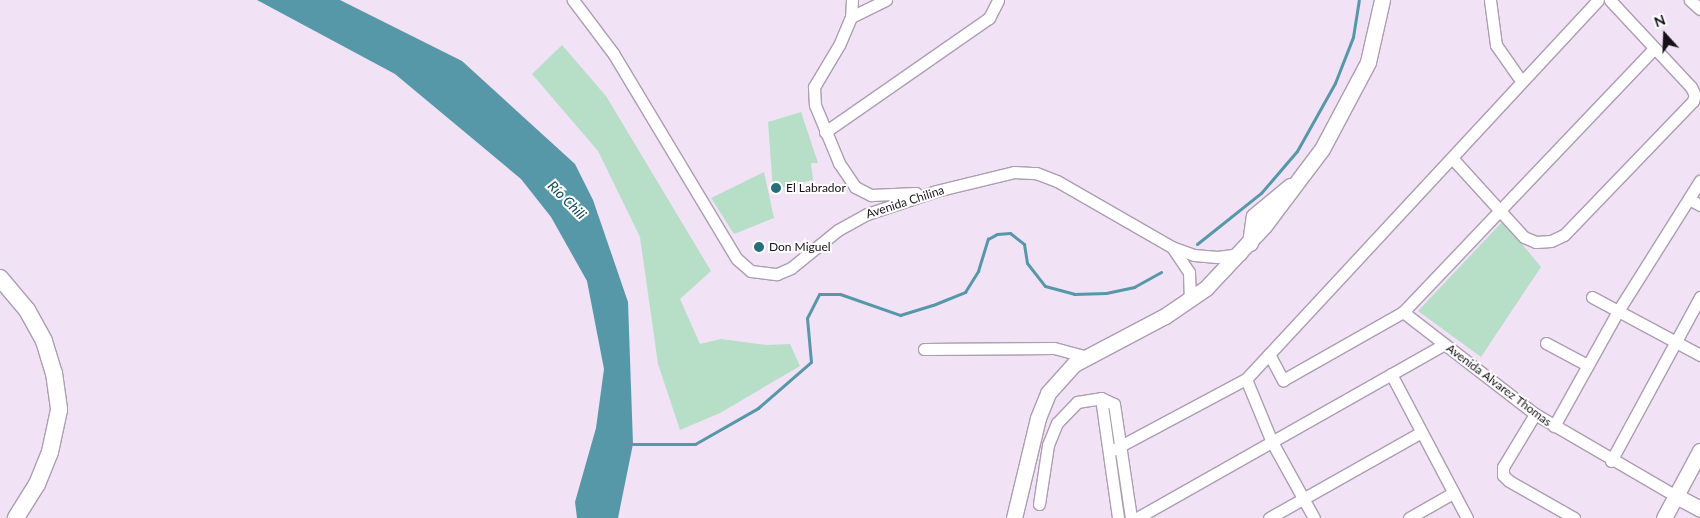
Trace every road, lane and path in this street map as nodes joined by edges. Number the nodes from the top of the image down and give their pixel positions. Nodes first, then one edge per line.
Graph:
1 (573, 0) edge
2 (852, 0) edge
3 (886, 0) edge
4 (998, 0) edge
5 (1382, 0) edge
6 (1490, 0) edge
7 (1598, 0) edge
8 (1610, 0) edge
9 (1690, 0) edge
10 (1700, 9) edge
11 (851, 17) junction
12 (1654, 48) junction
13 (1522, 82) junction
14 (825, 132) junction
15 (1452, 158) junction
16 (1700, 181) edge
17 (936, 191) junction
18 (1689, 199) junction
19 (1700, 205) edge
20 (1499, 211) junction
21 (1172, 247) junction
22 (1245, 248) junction
23 (0, 278) edge
24 (1592, 297) dead end
25 (1700, 297) edge
26 (1190, 301) junction
27 (1618, 311) junction
28 (1403, 312) junction
29 (1676, 342) junction
30 (1546, 343) dead end
31 (1444, 344) junction
32 (924, 349) dead end
33 (1269, 354) junction
34 (1700, 355) edge
35 (1087, 357) junction
36 (1587, 365) junction
37 (1391, 374) junction
38 (1246, 379) junction
39 (1102, 398) junction
40 (1534, 414) junction
41 (1554, 426) junction
42 (1420, 433) junction
43 (1272, 442) junction
44 (1120, 446) junction
45 (1700, 451) edge
46 (1109, 452) junction
47 (1611, 461) junction
48 (1453, 493) junction
49 (1676, 496) junction
50 (1304, 498) junction
51 (1039, 504) dead end
52 (1700, 508) edge
53 (16, 518) edge
54 (1014, 518) edge
55 (1118, 518) edge
56 (1131, 518) edge
57 (1137, 518) edge
58 (1269, 518) edge
59 (1314, 518) edge
60 (1409, 518) edge
61 (1467, 518) edge
62 (1574, 518) edge
63 (1664, 518) edge
64 (1694, 518) edge

1 - 17 street, Avenida Chilina
2 - 11 street
3 - 11 street
4 - 14 street
5 - 22 street
6 - 13 street
7 - 13 street
8 - 12 street
9 - 10 street
11 - 14 street
12 - 20 street
12 - 20 street
13 - 15 street
14 - 17 street
15 - 20 street
15 - 33 street
16 - 18 street
17 - 21 street, Avenida Chilina
18 - 19 street
18 - 27 street
20 - 28 street
21 - 22 street, Avenida Chilina
21 - 26 street, Avenida Chilina
22 - 26 street
23 - 53 main road
24 - 27 street
25 - 29 street
26 - 35 street
27 - 29 street
27 - 36 street
28 - 31 street, Avenida Alvarez Thomas
28 - 33 street
29 - 34 street
29 - 47 street
30 - 36 street
31 - 37 street
31 - 40 street, Avenida Alvarez Thomas
32 - 35 street
33 - 38 street
35 - 54 street
36 - 41 street
37 - 42 street
37 - 43 street
38 - 43 street
38 - 44 street
39 - 44 street
39 - 46 street
39 - 51 street
40 - 41 street, Avenida Alvarez Thomas
40 - 62 street
41 - 47 street, Avenida Alvarez Thomas
42 - 48 street
42 - 50 street
43 - 50 street
43 - 57 street
44 - 46 street
44 - 56 street
45 - 49 street
46 - 55 street
47 - 49 street, Avenida Alvarez Thomas
48 - 60 street
48 - 61 street
49 - 52 street
49 - 63 street
50 - 58 street
50 - 59 street
52 - 64 street

